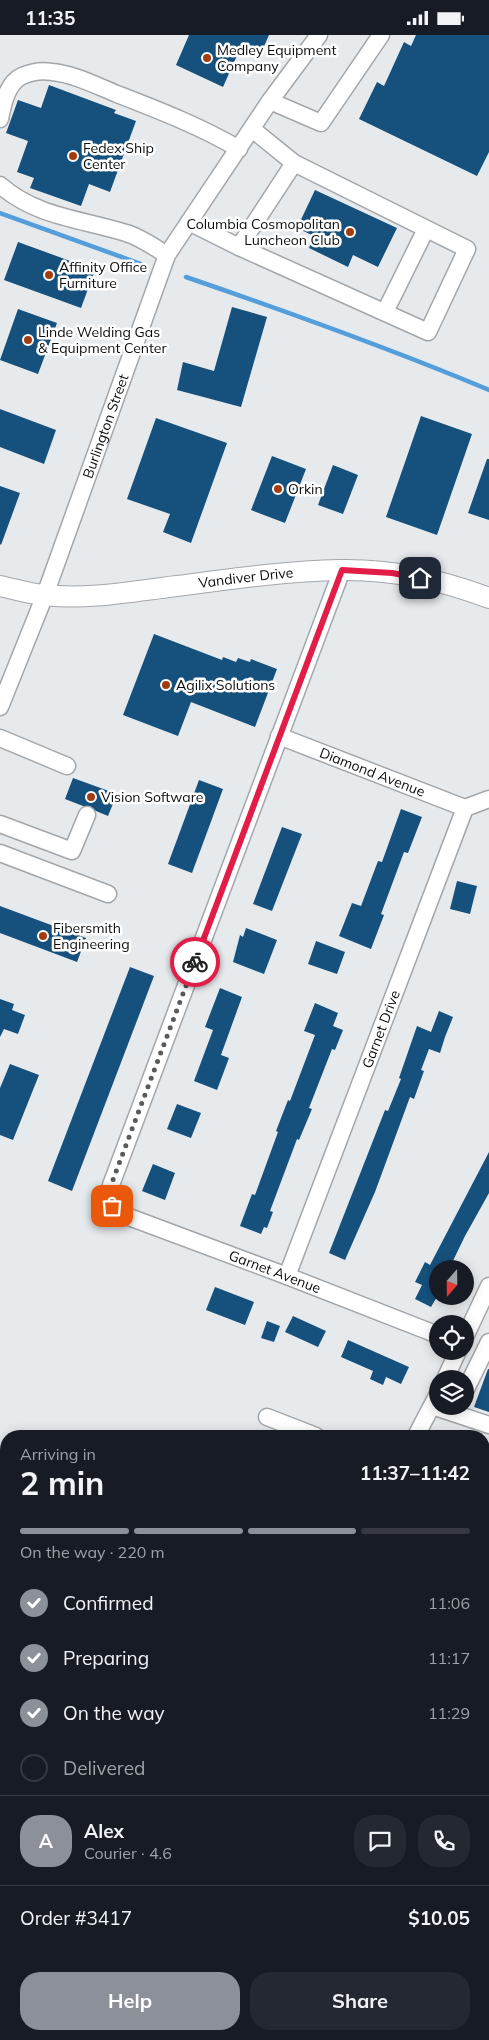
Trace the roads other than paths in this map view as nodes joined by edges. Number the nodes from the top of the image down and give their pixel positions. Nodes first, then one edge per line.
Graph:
1 (319, 35) edge
2 (381, 35) edge
3 (270, 101) junction
4 (0, 119) edge
5 (252, 129) junction
6 (238, 149) junction
7 (294, 163) junction
8 (0, 185) edge
9 (189, 222) junction
10 (426, 229) junction
11 (239, 247) junction
12 (167, 255) junction
13 (385, 312) junction
14 (342, 570) junction
15 (0, 587) edge
16 (45, 595) junction
17 (489, 598) edge
18 (0, 707) edge
19 (279, 736) junction
20 (0, 738) edge
21 (67, 766) dead end
22 (489, 799) edge
23 (465, 808) junction
24 (87, 815) dead end
25 (0, 823) edge
26 (0, 853) edge
27 (108, 894) dead end
28 (287, 1276) junction
29 (489, 1286) edge
30 (474, 1318) edge
31 (429, 1331) edge
32 (489, 1342) edge
33 (474, 1373) edge
34 (429, 1411) edge
35 (467, 1415) edge
36 (267, 1417) dead end
37 (489, 1425) edge
38 (301, 1430) edge
39 (419, 1430) edge

1 - 3 street, Burlington Street
2 - 3 street
3 - 5 street, Burlington Street
4 - 6 street
5 - 6 street, Burlington Street
5 - 7 street
6 - 9 street, Burlington Street
7 - 10 street
7 - 11 street
8 - 12 street
9 - 11 street
9 - 12 street, Burlington Street
10 - 13 street
10 - 13 street
11 - 13 street
12 - 16 street, Burlington Street
14 - 16 main road, Vandiver Drive
14 - 17 main road, Vandiver Drive
14 - 19 street
15 - 16 main road, Vandiver Drive
16 - 18 street, Burlington Street
19 - 23 street, Diamond Avenue
19 - 28 street, Garnet Avenue
20 - 21 street
22 - 23 street
23 - 28 street, Garnet Drive
24 - 25 street
26 - 27 street
28 - 31 street, Garnet Avenue
29 - 30 street
32 - 33 street
34 - 39 street
35 - 37 street
36 - 38 street

